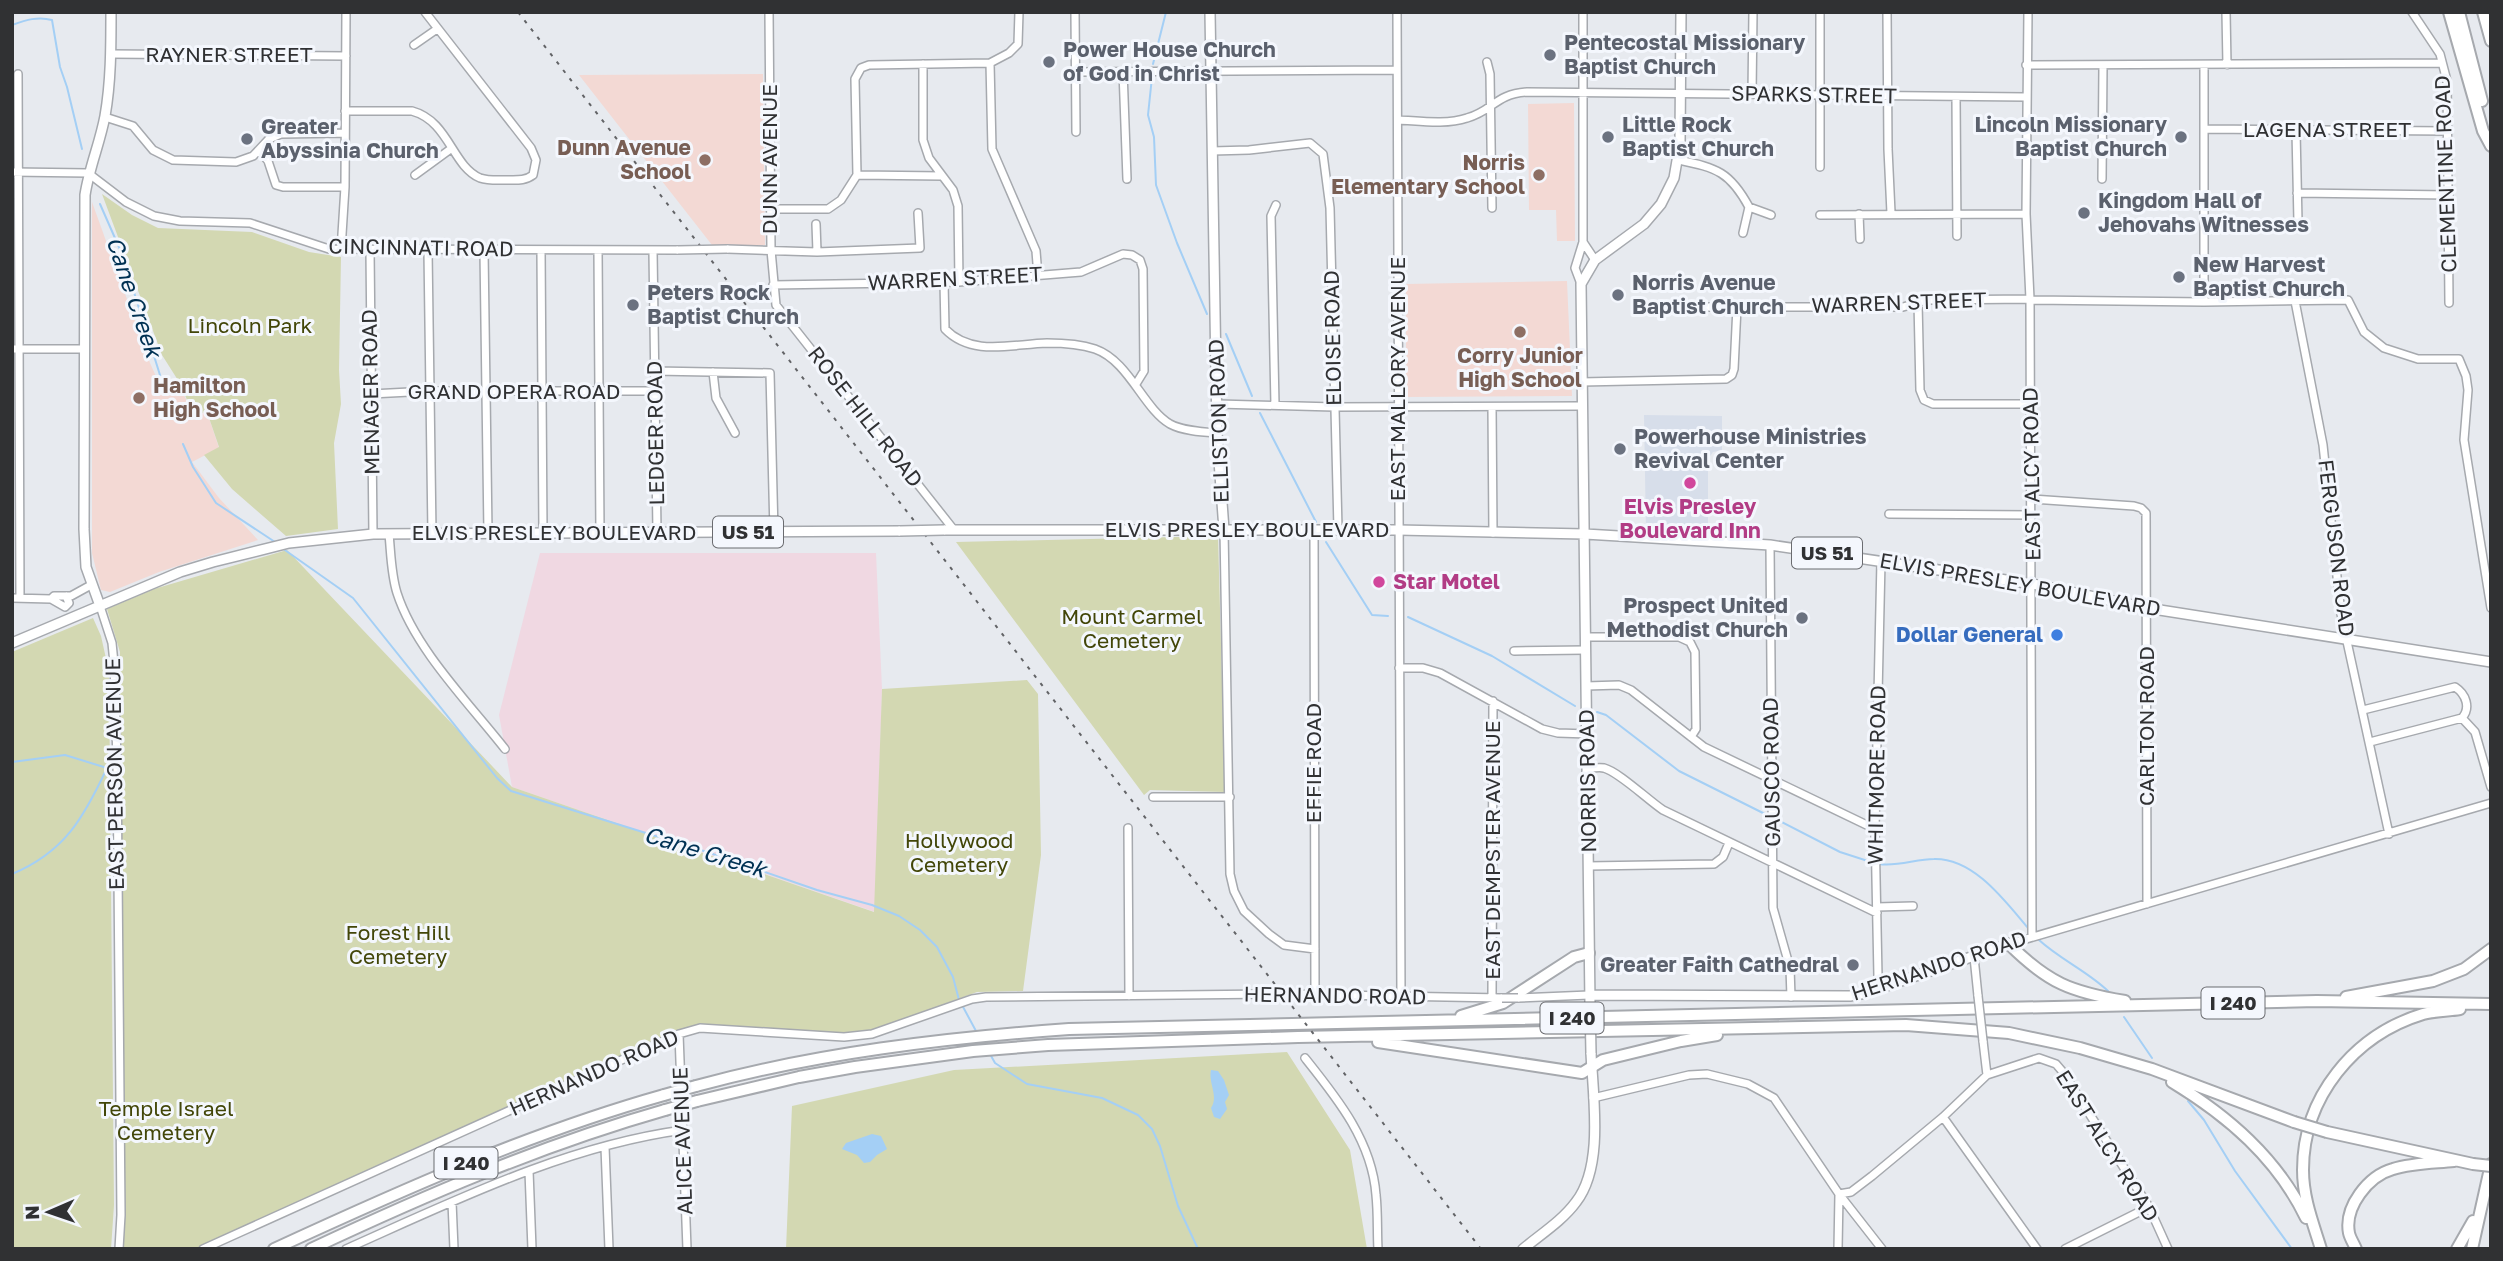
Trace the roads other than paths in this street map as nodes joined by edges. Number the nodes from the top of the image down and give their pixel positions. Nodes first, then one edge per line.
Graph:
1 (111, 12) edge
2 (346, 12) edge
3 (425, 12) edge
4 (769, 12) edge
5 (1020, 12) edge
6 (1075, 12) edge
7 (1209, 12) edge
8 (1397, 12) edge
9 (1583, 12) edge
10 (1681, 12) edge
11 (1753, 12) edge
12 (1820, 12) edge
13 (1887, 12) edge
14 (2028, 12) edge
15 (2226, 12) edge
16 (2412, 12) edge
17 (2449, 12) edge
18 (2459, 12) edge
19 (2483, 12) edge
20 (437, 29) junction
21 (2491, 41) edge
22 (414, 46) dead end
23 (111, 54) junction
24 (346, 56) junction
25 (1487, 62) dead end
26 (990, 63) junction
27 (2442, 63) junction
28 (923, 64) junction
29 (2026, 65) junction
30 (2204, 65) junction
31 (2227, 65) junction
32 (2103, 66) junction
33 (1211, 70) junction
34 (1397, 70) junction
35 (1123, 71) junction
36 (1075, 72) junction
37 (18, 74) dead end
38 (1582, 92) junction
39 (1681, 93) junction
40 (1752, 94) junction
41 (1821, 94) junction
42 (1888, 96) junction
43 (1956, 97) junction
44 (2026, 97) junction
45 (1491, 105) junction
46 (345, 111) junction
47 (105, 117) junction
48 (1399, 120) junction
49 (2206, 130) junction
50 (2296, 131) junction
51 (2448, 131) junction
52 (1076, 132) dead end
53 (345, 133) junction
54 (2491, 134) edge
55 (2491, 146) edge
56 (452, 148) junction
57 (260, 151) junction
58 (1212, 151) junction
59 (1679, 160) junction
60 (1820, 167) dead end
61 (15, 172) edge
62 (88, 173) junction
63 (415, 175) dead end
64 (857, 175) junction
65 (942, 176) junction
66 (2102, 178) dead end
67 (1127, 179) dead end
68 (345, 187) junction
69 (2297, 193) junction
70 (2449, 195) junction
71 (1276, 205) dead end
72 (1492, 208) dead end
73 (1749, 208) junction
74 (770, 209) junction
75 (918, 213) dead end
76 (1891, 213) junction
77 (1859, 214) junction
78 (1956, 214) junction
79 (2026, 214) junction
80 (1771, 215) dead end
81 (1820, 215) dead end
82 (2298, 222) dead end
83 (816, 224) dead end
84 (1743, 233) dead end
85 (1957, 236) dead end
86 (1860, 239) dead end
87 (1583, 242) junction
88 (341, 250) junction
89 (541, 250) junction
90 (598, 250) junction
91 (771, 250) junction
92 (370, 251) junction
93 (428, 251) junction
94 (484, 251) junction
95 (653, 251) junction
96 (817, 252) junction
97 (1595, 260) junction
98 (1038, 276) junction
99 (944, 282) junction
100 (959, 282) junction
101 (1581, 284) junction
102 (773, 285) junction
103 (2030, 300) junction
104 (2295, 301) junction
105 (1918, 302) junction
106 (2204, 302) junction
107 (2449, 303) dead end
108 (776, 305) joint
109 (1658, 307) dead end
110 (1737, 307) junction
111 (15, 349) edge
112 (85, 349) junction
113 (655, 370) junction
114 (713, 372) junction
115 (1581, 382) junction
116 (1136, 384) junction
117 (429, 391) junction
118 (543, 391) junction
119 (599, 391) junction
120 (656, 391) junction
121 (486, 392) junction
122 (371, 394) junction
123 (1218, 404) junction
124 (2031, 404) junction
125 (1275, 405) junction
126 (1397, 406) junction
127 (1581, 406) junction
128 (1334, 407) junction
129 (1492, 407) junction
130 (735, 433) dead end
131 (1217, 433) junction
132 (2032, 499) junction
133 (1889, 514) dead end
134 (2032, 515) junction
135 (1338, 529) junction
136 (949, 530) junction
137 (1224, 530) junction
138 (1314, 530) junction
139 (1398, 530) junction
140 (657, 532) junction
141 (774, 532) junction
142 (488, 533) junction
143 (543, 533) junction
144 (600, 533) junction
145 (1493, 533) junction
146 (373, 534) junction
147 (389, 534) junction
148 (432, 534) junction
149 (1585, 534) junction
150 (1770, 545) junction
151 (1881, 561) junction
152 (2033, 583) junction
153 (91, 585) junction
154 (16, 598) edge
155 (100, 606) junction
156 (2147, 608) junction
157 (2491, 608) edge
158 (1586, 637) junction
159 (2345, 640) junction
160 (12, 643) edge
161 (1514, 650) dead end
162 (1586, 650) junction
163 (2491, 662) edge
164 (1399, 668) junction
165 (1587, 686) junction
166 (1493, 701) junction
167 (2362, 710) junction
168 (2462, 718) junction
169 (1588, 734) junction
170 (1692, 737) junction
171 (2370, 742) junction
172 (505, 749) dead end
173 (1588, 769) junction
174 (1772, 780) junction
175 (2491, 787) edge
176 (1153, 797) dead end
177 (1230, 797) junction
178 (2491, 803) edge
179 (1128, 828) dead end
180 (1875, 829) junction
181 (2389, 834) junction
182 (1729, 843) junction
183 (1773, 863) junction
184 (1588, 866) junction
185 (2147, 904) junction
186 (1913, 906) dead end
187 (1877, 910) junction
188 (2032, 936) junction
189 (2009, 944) junction
190 (1315, 949) junction
191 (2491, 949) edge
192 (1589, 953) junction
193 (1973, 957) junction
194 (1884, 987) junction
195 (1129, 996) junction
196 (1315, 996) junction
197 (1401, 997) junction
198 (1791, 997) junction
199 (1492, 998) junction
200 (1590, 999) junction
201 (2317, 1002) junction
202 (2149, 1005) junction
203 (2491, 1005) edge
204 (1439, 1020) junction
205 (1748, 1029) junction
206 (679, 1034) junction
207 (1348, 1038) junction
208 (1305, 1058) dead end
209 (1591, 1068) junction
210 (2152, 1069) junction
211 (1987, 1075) junction
212 (1593, 1098) junction
213 (1942, 1117) junction
214 (683, 1130) junction
215 (605, 1147) junction
216 (2454, 1161) junction
217 (2491, 1165) edge
218 (528, 1171) junction
219 (2484, 1192) junction
220 (1839, 1194) junction
221 (452, 1202) junction
222 (2148, 1207) junction
223 (120, 1249) edge
224 (204, 1249) edge
225 (274, 1249) edge
226 (311, 1249) edge
227 (346, 1249) edge
228 (454, 1249) edge
229 (532, 1249) edge
230 (609, 1249) edge
231 (687, 1249) edge
232 (1378, 1249) edge
233 (1523, 1249) edge
234 (1838, 1249) edge
235 (1882, 1249) edge
236 (2037, 1249) edge
237 (2065, 1249) edge
238 (2168, 1249) edge
239 (2321, 1249) edge
240 (2356, 1249) edge
241 (2457, 1249) edge
242 (2472, 1249) edge

1 - 23 main road, EAST PERSON AVENUE
2 - 24 street
3 - 20 street
4 - 74 street, DUNN AVENUE
5 - 26 street
6 - 36 street
7 - 33 main road, ELLISTON ROAD
8 - 34 street, EAST MALLORY AVENUE
9 - 38 street, NORRIS ROAD
10 - 39 main road
11 - 40 street
12 - 41 street
13 - 42 street
14 - 29 street, EAST ALCY ROAD
15 - 31 street
16 - 27 street, CLEMENTINE ROAD
17 - 55 highway
18 - 54 highway
19 - 21 highway
20 - 22 street
20 - 56 street
23 - 24 street, RAYNER STREET
23 - 47 main road, EAST PERSON AVENUE
24 - 46 street
25 - 45 street
26 - 28 street
26 - 98 street
27 - 31 street
27 - 51 street, CLEMENTINE ROAD
28 - 64 street
28 - 65 street
29 - 32 street
29 - 44 street, EAST ALCY ROAD
30 - 31 street
30 - 32 street
30 - 49 street
32 - 66 street
33 - 34 street
33 - 35 street
33 - 58 main road, ELLISTON ROAD
34 - 48 street, EAST MALLORY AVENUE
35 - 36 street
35 - 67 street
36 - 52 street
37 - 61 street
38 - 39 street, SPARKS STREET
38 - 45 street, SPARKS STREET
38 - 87 street, NORRIS ROAD
39 - 40 street, SPARKS STREET
39 - 59 main road
40 - 41 street, SPARKS STREET
41 - 42 street, SPARKS STREET
41 - 60 street
42 - 43 street, SPARKS STREET
42 - 76 street
43 - 44 street, SPARKS STREET
43 - 78 street
44 - 79 street, EAST ALCY ROAD
45 - 48 street, SPARKS STREET
45 - 72 street
46 - 53 street
46 - 56 street
47 - 57 street
47 - 62 main road, EAST PERSON AVENUE
48 - 126 street, EAST MALLORY AVENUE
49 - 50 street, LAGENA STREET
49 - 106 street
50 - 51 street, LAGENA STREET
50 - 69 street
51 - 70 street, CLEMENTINE ROAD
53 - 57 street
53 - 68 street
56 - 63 street
57 - 68 street
58 - 123 main road, ELLISTON ROAD
58 - 128 street, ELOISE ROAD
59 - 73 street
59 - 97 main road
61 - 62 street
61 - 111 street
62 - 88 street, CINCINNATI ROAD
62 - 112 main road, EAST PERSON AVENUE
64 - 65 street
64 - 74 street
65 - 100 street
68 - 88 street
69 - 70 street
69 - 82 street
70 - 107 street, CLEMENTINE ROAD
71 - 125 street
73 - 80 street
73 - 84 street
74 - 91 street, DUNN AVENUE
75 - 96 street, CINCINNATI ROAD
76 - 77 street
76 - 78 street
77 - 81 street
77 - 86 street
78 - 79 street
78 - 85 street
79 - 103 street, EAST ALCY ROAD
83 - 96 street
87 - 97 street
87 - 101 street, NORRIS ROAD
88 - 92 street, CINCINNATI ROAD
89 - 90 street, CINCINNATI ROAD
89 - 94 street, CINCINNATI ROAD
89 - 118 street
90 - 95 street, CINCINNATI ROAD
90 - 119 street
91 - 95 street, CINCINNATI ROAD, bridge
91 - 96 street, CINCINNATI ROAD
91 - 102 street, DUNN AVENUE
92 - 93 street, CINCINNATI ROAD
92 - 122 street, MENAGER ROAD
93 - 94 street, CINCINNATI ROAD
93 - 117 street
94 - 121 street
95 - 113 street, LEDGER ROAD
97 - 101 main road
98 - 100 street, WARREN STREET
98 - 116 street, WARREN STREET
99 - 100 street, WARREN STREET
99 - 102 street, WARREN STREET
99 - 116 street
101 - 115 main road, NORRIS ROAD
102 - 108 street, DUNN AVENUE
103 - 105 street, WARREN STREET
103 - 106 street, WARREN STREET
103 - 124 street, EAST ALCY ROAD
104 - 106 street, WARREN STREET
104 - 157 street, WARREN STREET
104 - 159 street, FERGUSON ROAD
105 - 110 street, WARREN STREET
105 - 124 street
108 - 136 street, ROSE HILL ROAD
109 - 110 street, WARREN STREET
110 - 115 street
111 - 112 street
111 - 154 street
112 - 153 main road, EAST PERSON AVENUE
113 - 114 street
113 - 120 street, LEDGER ROAD
114 - 130 street
114 - 141 street
115 - 127 main road, NORRIS ROAD
116 - 131 street
117 - 121 street, GRAND OPERA ROAD
117 - 122 street, GRAND OPERA ROAD
117 - 148 street
118 - 119 street, GRAND OPERA ROAD
118 - 121 street, GRAND OPERA ROAD
118 - 143 street
119 - 120 street, GRAND OPERA ROAD
119 - 144 street
120 - 140 street, LEDGER ROAD
121 - 142 street
122 - 146 street, MENAGER ROAD
123 - 125 street
123 - 131 main road, ELLISTON ROAD
124 - 132 street, EAST ALCY ROAD
125 - 128 street
126 - 128 street
126 - 129 street
126 - 139 street, EAST MALLORY AVENUE
127 - 129 street
127 - 149 main road, NORRIS ROAD
128 - 135 street, ELOISE ROAD
129 - 145 street
131 - 137 main road, ELLISTON ROAD
132 - 134 street, EAST ALCY ROAD
132 - 156 street, CARLTON ROAD
133 - 134 street
134 - 152 street, EAST ALCY ROAD
135 - 138 main road, ELVIS PRESLEY BOULEVARD / US 51
135 - 139 main road, ELVIS PRESLEY BOULEVARD / US 51
136 - 137 main road, ELVIS PRESLEY BOULEVARD / US 51
136 - 141 main road, ELVIS PRESLEY BOULEVARD / US 51, bridge
137 - 138 main road, ELVIS PRESLEY BOULEVARD / US 51
137 - 177 street, ELLISTON ROAD
138 - 190 street, EFFIE ROAD
139 - 145 main road, ELVIS PRESLEY BOULEVARD / US 51
139 - 164 street, EAST MALLORY AVENUE
140 - 141 main road, ELVIS PRESLEY BOULEVARD / US 51
140 - 144 main road, ELVIS PRESLEY BOULEVARD / US 51
142 - 143 main road, ELVIS PRESLEY BOULEVARD / US 51
142 - 148 main road, ELVIS PRESLEY BOULEVARD / US 51
143 - 144 main road, ELVIS PRESLEY BOULEVARD / US 51
145 - 149 main road, ELVIS PRESLEY BOULEVARD / US 51
146 - 147 main road, ELVIS PRESLEY BOULEVARD / US 51
146 - 155 main road, ELVIS PRESLEY BOULEVARD / US 51
147 - 148 main road, ELVIS PRESLEY BOULEVARD / US 51
147 - 172 street
149 - 150 main road, ELVIS PRESLEY BOULEVARD / US 51
149 - 158 main road, NORRIS ROAD
150 - 151 main road, ELVIS PRESLEY BOULEVARD / US 51
150 - 174 street, GAUSCO ROAD
151 - 152 main road, ELVIS PRESLEY BOULEVARD / US 51
151 - 180 street, WHITMORE ROAD
152 - 156 main road, ELVIS PRESLEY BOULEVARD / US 51
152 - 188 street, EAST ALCY ROAD
153 - 154 street
153 - 155 main road, EAST PERSON AVENUE
155 - 160 main road, ELVIS PRESLEY BOULEVARD / US 51
155 - 223 street, EAST PERSON AVENUE
156 - 159 main road, ELVIS PRESLEY BOULEVARD / US 51
156 - 185 street, CARLTON ROAD
158 - 162 main road, NORRIS ROAD
158 - 170 street
159 - 163 main road, ELVIS PRESLEY BOULEVARD / US 51
159 - 167 street, FERGUSON ROAD
161 - 162 street
162 - 165 main road, NORRIS ROAD
164 - 166 street
164 - 197 street, EAST MALLORY AVENUE
165 - 169 main road, NORRIS ROAD
165 - 170 street
166 - 169 street
166 - 199 street, EAST DEMPSTER AVENUE
167 - 168 street
167 - 171 street, FERGUSON ROAD
168 - 171 street
168 - 175 street
169 - 173 main road, NORRIS ROAD
170 - 174 street
171 - 181 street, FERGUSON ROAD
173 - 182 street
173 - 184 main road, NORRIS ROAD
174 - 180 street
174 - 183 street, GAUSCO ROAD
176 - 177 street
177 - 190 street, ELLISTON ROAD
178 - 181 street, HERNANDO ROAD
179 - 195 street
180 - 187 street, WHITMORE ROAD
181 - 185 street, HERNANDO ROAD
182 - 183 street
182 - 184 street
183 - 187 street
183 - 198 street, GAUSCO ROAD
184 - 192 main road, NORRIS ROAD
185 - 188 street, HERNANDO ROAD
186 - 187 street
187 - 194 street, WHITMORE ROAD
188 - 189 street, HERNANDO ROAD
189 - 193 main road, HERNANDO ROAD
189 - 202 highway
190 - 196 street, EFFIE ROAD
191 - 201 highway
192 - 200 main road, NORRIS ROAD
192 - 204 highway
193 - 194 main road, HERNANDO ROAD
193 - 211 street, bridge
194 - 198 main road, HERNANDO ROAD
195 - 196 street, HERNANDO ROAD
195 - 206 street, HERNANDO ROAD
196 - 197 street, HERNANDO ROAD
197 - 199 street, HERNANDO ROAD
198 - 200 main road, HERNANDO ROAD
199 - 200 street, HERNANDO ROAD, bridge
200 - 209 main road, NORRIS ROAD, bridge
201 - 202 highway, I 240
201 - 203 highway
202 - 204 highway, I 240
203 - 239 highway
204 - 225 highway, I 240, bridge
205 - 207 highway, I 240
205 - 209 highway
205 - 210 highway, I 240
206 - 214 street, ALICE AVENUE
206 - 224 street, HERNANDO ROAD
207 - 209 highway
207 - 226 highway, I 240, bridge
208 - 232 street
209 - 212 main road, NORRIS ROAD
210 - 216 highway, I 240, bridge
210 - 239 highway
211 - 213 street
211 - 222 street, EAST ALCY ROAD
212 - 220 street
212 - 233 main road, NORRIS ROAD
213 - 220 street
213 - 236 street
214 - 215 street
214 - 231 street, ALICE AVENUE
215 - 218 street
215 - 230 street
216 - 217 highway, I 240, bridge
216 - 240 highway
217 - 219 highway
218 - 221 street
218 - 229 street
219 - 241 highway
219 - 242 highway
220 - 234 street
220 - 235 street
221 - 227 street
221 - 228 street
222 - 237 street
222 - 238 street, EAST ALCY ROAD

